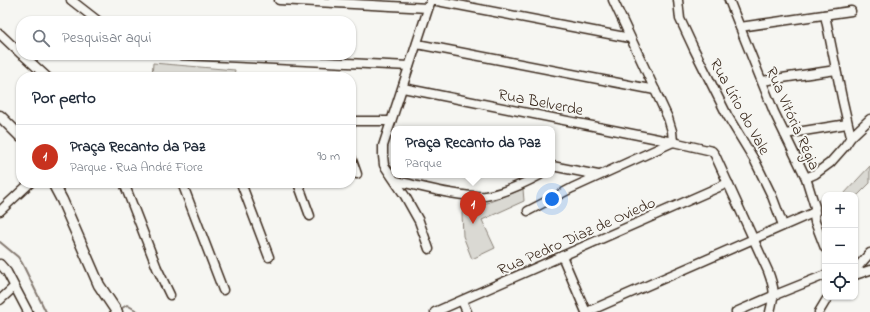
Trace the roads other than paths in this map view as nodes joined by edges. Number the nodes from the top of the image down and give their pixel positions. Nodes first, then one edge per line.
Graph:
1 (71, 0) edge
2 (279, 0) edge
3 (431, 0) edge
4 (613, 0) edge
5 (678, 0) edge
6 (729, 0) edge
7 (428, 8) junction
8 (851, 11) dead end
9 (825, 15) junction
10 (92, 16) edge
11 (740, 27) junction
12 (0, 34) edge
13 (630, 38) junction
14 (417, 44) junction
15 (16, 48) edge
16 (29, 60) edge
17 (285, 60) edge
18 (409, 66) junction
19 (836, 70) junction
20 (42, 72) edge
21 (762, 81) junction
22 (403, 88) junction
23 (655, 90) junction
24 (0, 116) edge
25 (870, 119) edge
26 (356, 121) edge
27 (391, 121) junction
28 (847, 124) junction
29 (16, 132) edge
30 (391, 132) edge
31 (785, 134) junction
32 (851, 136) junction
33 (673, 142) junction
34 (555, 167) edge
35 (356, 171) edge
36 (357, 174) dead end
37 (598, 175) junction
38 (391, 176) edge
39 (393, 178) edge
40 (533, 178) edge
41 (806, 178) junction
42 (396, 181) junction
43 (728, 183) junction
44 (24, 188) edge
45 (55, 188) edge
46 (126, 188) edge
47 (184, 188) edge
48 (243, 188) edge
49 (300, 188) edge
50 (1, 208) edge
51 (528, 211) dead end
52 (815, 212) junction
53 (310, 216) dead end
54 (783, 225) junction
55 (753, 238) junction
56 (822, 240) edge
57 (429, 249) dead end
58 (870, 253) edge
59 (562, 256) junction
60 (268, 257) dead end
61 (0, 264) edge
62 (858, 267) edge
63 (870, 270) edge
64 (858, 274) edge
65 (822, 276) edge
66 (14, 287) junction
67 (223, 290) dead end
68 (170, 295) dead end
69 (775, 295) junction
70 (0, 300) edge
71 (826, 300) edge
72 (462, 301) junction
73 (115, 310) edge
74 (28, 312) edge
75 (435, 312) edge
76 (467, 312) edge
77 (587, 312) edge
78 (736, 312) edge
79 (770, 312) edge
80 (819, 312) edge

1 - 10 street
2 - 7 street
3 - 7 street
3 - 13 street
4 - 13 street
5 - 54 street, Rua Lírio do Vale
6 - 11 street, Rua Vitória Régia
7 - 14 street
8 - 9 street
9 - 11 street
9 - 19 street
11 - 21 street, Rua Vitória Régia
12 - 15 street
13 - 23 street
14 - 18 street
14 - 23 street
16 - 20 street
17 - 18 street
18 - 22 street
19 - 21 street
19 - 28 street
21 - 31 street, Rua Vitória Régia
22 - 27 street
22 - 33 street, Rua Belverde
23 - 33 street
24 - 29 main road
25 - 32 street
26 - 27 street
27 - 30 street
28 - 31 street
28 - 32 street
30 - 38 street
31 - 41 street, Rua Vitória Régia
32 - 41 street
33 - 37 street
33 - 43 street, Rua Belverde
34 - 37 street
35 - 36 street
37 - 51 street
39 - 42 street
40 - 42 street
41 - 52 street, Rua Vitória Régia
42 - 57 street
43 - 55 street, Rua Belverde
43 - 59 street, Rua Pedro Diaz de Oviedo
44 - 50 street
45 - 73 main road
46 - 68 street
47 - 67 street
48 - 60 street
49 - 53 street
52 - 54 street
52 - 56 street, Rua Vitória Régia
54 - 55 street
55 - 69 street, Rua Belverde
55 - 77 street
58 - 62 street
59 - 72 street, Rua Pedro Diaz de Oviedo
59 - 77 street
61 - 66 street
63 - 64 street
65 - 69 street
66 - 70 street
66 - 74 street
69 - 78 street
69 - 79 street
71 - 80 street
72 - 75 street, Rua Pedro Diaz de Oviedo
72 - 76 street

